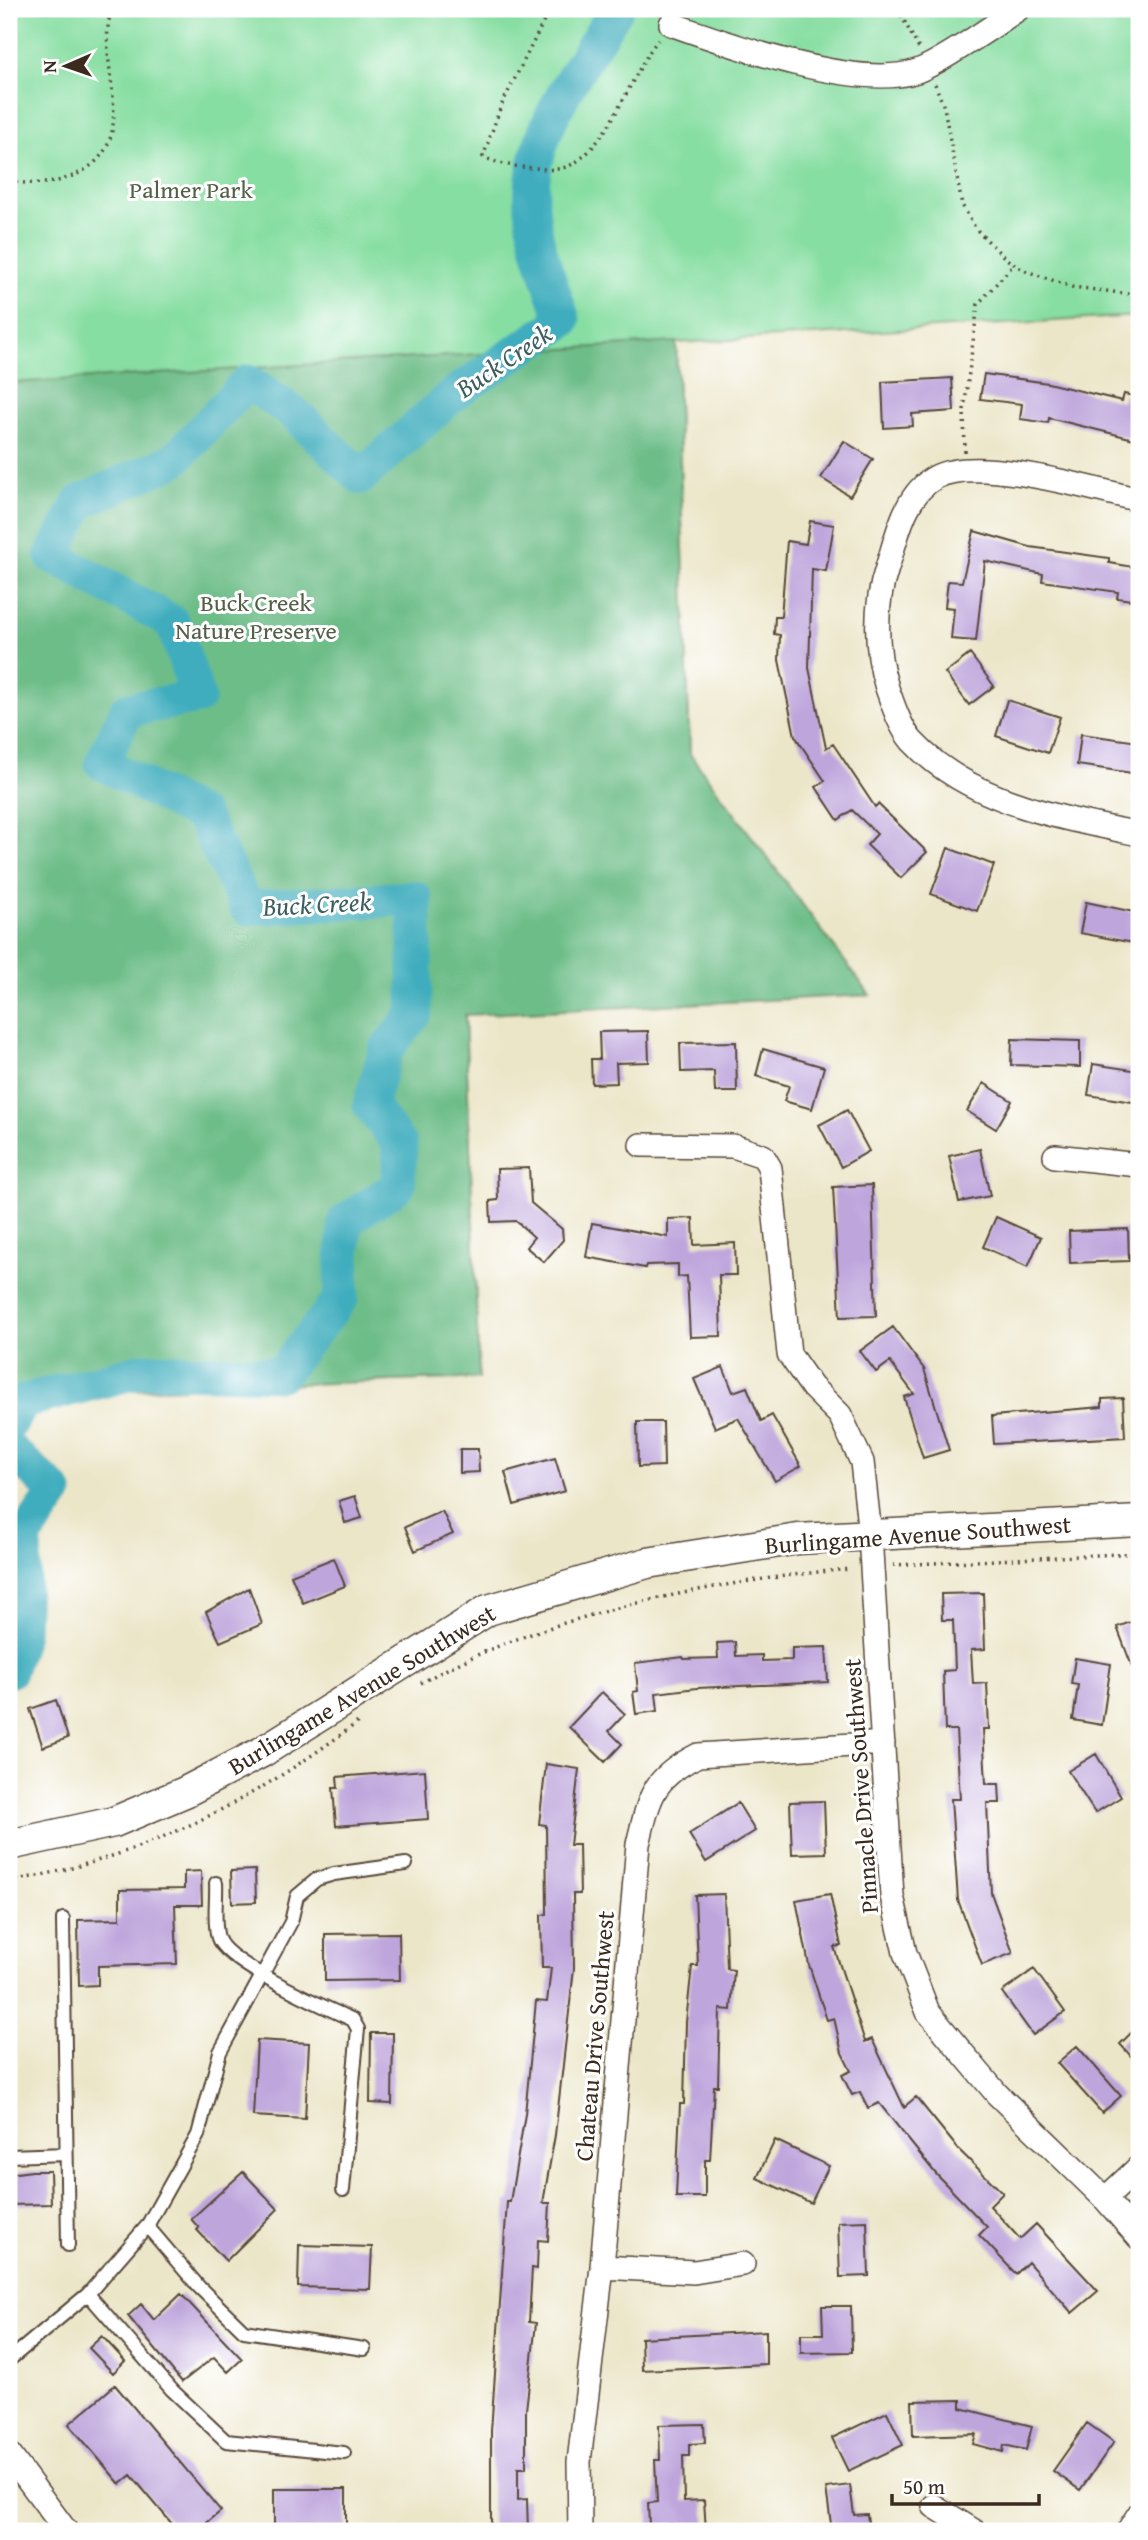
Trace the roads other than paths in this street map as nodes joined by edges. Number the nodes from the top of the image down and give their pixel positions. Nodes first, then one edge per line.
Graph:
1 (1018, 9) edge
2 (671, 24) road end
3 (1139, 499) edge
4 (1139, 834) edge
5 (641, 1145) dead end
6 (1055, 1156) dead end
7 (1139, 1166) edge
8 (1139, 1521) edge
9 (870, 1535) junction
10 (883, 1743) junction
11 (9, 1845) edge
12 (406, 1864) dead end
13 (216, 1883) dead end
14 (63, 1919) dead end
15 (262, 1976) junction
16 (66, 2154) junction
17 (9, 2156) edge
18 (1139, 2167) edge
19 (343, 2189) dead end
20 (1105, 2199) junction
21 (147, 2227) junction
22 (1139, 2238) edge
23 (68, 2245) dead end
24 (743, 2264) dead end
25 (602, 2267) junction
26 (88, 2294) junction
27 (364, 2349) dead end
28 (9, 2360) edge
29 (344, 2453) dead end
30 (9, 2454) edge
31 (934, 2506) dead end
32 (1139, 2514) edge
33 (58, 2529) edge
34 (580, 2531) edge
35 (974, 2531) edge
36 (1128, 2531) edge

1 - 2 street
3 - 4 street
5 - 9 street, Pinnacle Drive Southwest
6 - 7 street
8 - 9 street, Burlingame Avenue Southwest
9 - 10 street, Pinnacle Drive Southwest
9 - 11 street, Burlingame Avenue Southwest
10 - 20 street, Pinnacle Drive Southwest
10 - 25 street, Chateau Drive Southwest
12 - 15 lane
13 - 15 lane
14 - 16 lane
15 - 19 lane
15 - 21 lane
16 - 17 lane
16 - 23 lane
18 - 20 street
20 - 22 street, Pinnacle Drive Southwest
21 - 26 lane
21 - 27 lane
24 - 25 street
25 - 34 street, Chateau Drive Southwest
26 - 28 lane
26 - 29 lane
30 - 33 street
31 - 35 street
32 - 36 street

